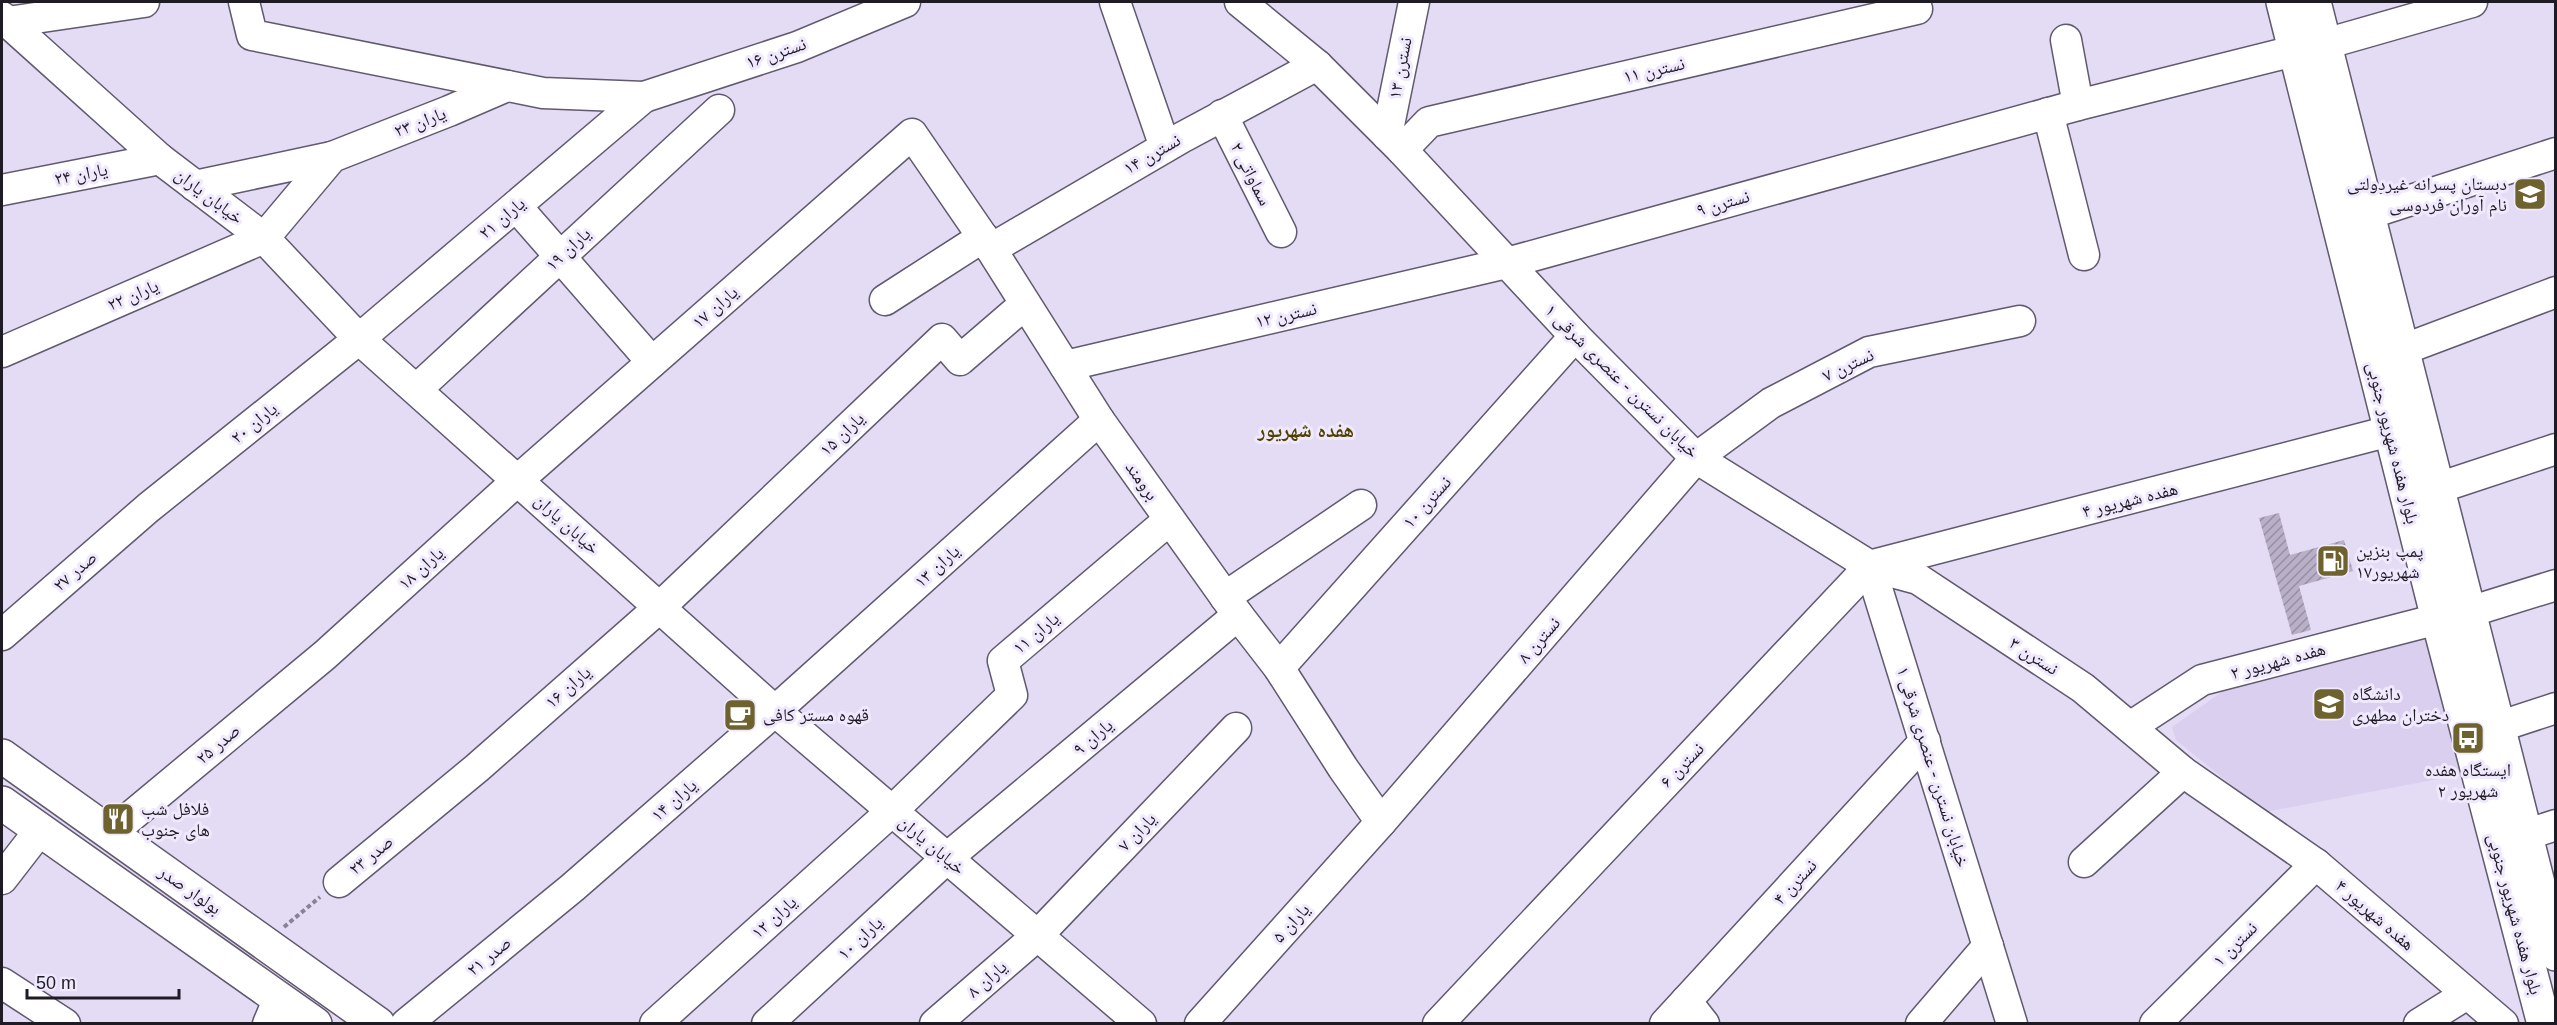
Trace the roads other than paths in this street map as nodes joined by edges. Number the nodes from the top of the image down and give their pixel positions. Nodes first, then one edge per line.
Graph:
1 (144, 2) edge
2 (244, 2) edge
3 (905, 2) edge
4 (1115, 2) edge
5 (1240, 2) edge
6 (1414, 2) edge
7 (2283, 2) edge
8 (2314, 2) edge
9 (2472, 2) edge
10 (1917, 9) dead end
11 (4, 20) edge
12 (2066, 40) dead end
13 (2309, 48) junction
14 (1317, 65) junction
15 (507, 86) junction
16 (644, 97) junction
17 (2078, 105) junction
18 (720, 110) dead end
19 (2048, 114) junction
20 (1222, 116) junction
21 (912, 134) joint
22 (1394, 142) junction
23 (1165, 147) junction
24 (2556, 153) edge
25 (332, 157) junction
26 (160, 159) junction
27 (195, 186) junction
28 (2, 190) edge
29 (516, 206) junction
30 (2368, 214) junction
31 (1281, 232) dead end
32 (264, 238) junction
33 (987, 243) junction
34 (2084, 255) dead end
35 (560, 256) junction
36 (1507, 263) junction
37 (2556, 292) edge
38 (885, 300) dead end
39 (1026, 304) junction
40 (2020, 321) dead end
41 (1575, 336) junction
42 (359, 339) junction
43 (2402, 350) junction
44 (2, 352) edge
45 (652, 362) junction
46 (1065, 366) junction
47 (417, 389) junction
48 (1099, 420) junction
49 (2390, 431) junction
50 (2556, 449) edge
51 (1696, 458) junction
52 (518, 480) junction
53 (2438, 488) junction
54 (1361, 505) dead end
55 (148, 508) joint
56 (1169, 520) junction
57 (1870, 566) junction
58 (1919, 566) junction
59 (2556, 585) edge
60 (1231, 606) junction
61 (660, 607) junction
62 (2453, 616) junction
63 (2, 635) edge
64 (325, 655) joint
65 (1279, 668) junction
66 (2556, 708) edge
67 (775, 711) junction
68 (2130, 727) junction
69 (1236, 728) dead end
70 (2498, 728) junction
71 (1925, 741) junction
72 (2, 756) edge
73 (477, 768) joint
74 (2183, 772) junction
75 (2, 803) edge
76 (892, 811) junction
77 (1381, 822) junction
78 (2556, 825) edge
79 (40, 830) junction
80 (111, 833) junction
81 (2525, 835) junction
82 (947, 858) junction
83 (2084, 862) dead end
84 (2316, 864) junction
85 (2, 879) edge
86 (339, 882) road end
87 (572, 888) joint
88 (1038, 935) junction
89 (1988, 946) junction
90 (2556, 954) edge
91 (2, 982) edge
92 (2468, 994) junction
93 (274, 1011) edge
94 (1695, 1012) edge
95 (770, 1021) edge
96 (2540, 1022) edge
97 (65, 1023) edge
98 (315, 1023) edge
99 (378, 1023) edge
100 (406, 1023) edge
101 (655, 1023) edge
102 (935, 1023) edge
103 (1141, 1023) edge
104 (1200, 1023) edge
105 (1438, 1023) edge
106 (1665, 1023) edge
107 (1921, 1023) edge
108 (2012, 1023) edge
109 (2155, 1023) edge
110 (2419, 1023) edge
111 (2503, 1023) edge

1 - 11 street
2 - 15 street
3 - 16 street, نسترن ۱۶
4 - 23 street
5 - 14 street, خیابان نسترن - عنصری شرقی ۱
6 - 22 street, نسترن ۱۳
7 - 13 main road, بلوار هفده شهریور جنوبی
8 - 13 main road, بلوار هفده شهریور جنوبی
9 - 13 street, نسترن ۹
10 - 22 street, نسترن ۱۱
11 - 26 street, خیابان یاران
12 - 17 street
13 - 17 street, نسترن ۹
13 - 30 main road, بلوار هفده شهریور جنوبی
13 - 49 main road, بلوار هفده شهریور جنوبی
14 - 20 street, نسترن ۱۴
14 - 22 street, خیابان نسترن - عنصری شرقی ۱
15 - 16 street
15 - 25 street, یاران ۲۳
16 - 29 street, یاران ۲۱
17 - 19 street, نسترن ۹
18 - 35 street, یاران ۱۹
19 - 34 street
19 - 36 street, نسترن ۹
20 - 23 street, نسترن ۱۴
20 - 31 street, سماواتی ۲
21 - 33 street, برومند
21 - 45 street, یاران ۱۷
22 - 36 street, خیابان نسترن - عنصری شرقی ۱
23 - 33 street, نسترن ۱۴
24 - 30 street
25 - 27 street, یاران ۲۳
25 - 32 street, یاران ۲۳
26 - 27 street, خیابان یاران
26 - 28 street, یاران ۲۴
27 - 32 street, خیابان یاران
29 - 35 street
29 - 42 street, یاران ۲۱
30 - 43 main road, بلوار هفده شهریور جنوبی
32 - 42 street, خیابان یاران
32 - 44 street, یاران ۲۲
33 - 38 street, نسترن ۱۴
33 - 39 street, برومند
35 - 45 street
35 - 47 street, یاران ۱۹
36 - 41 street, خیابان نسترن - عنصری شرقی ۱
36 - 46 street, نسترن ۱۲
37 - 43 street
39 - 46 street, برومند
39 - 61 street, یاران ۱۵
40 - 51 street, نسترن ۷
41 - 51 street, خیابان نسترن - عنصری شرقی ۱
41 - 65 street, نسترن ۱۰
42 - 47 street, خیابان یاران
42 - 55 street, یاران ۲۰
43 - 53 main road, بلوار هفده شهریور جنوبی
45 - 52 street, یاران ۱۷
46 - 48 street, برومند
47 - 52 street, خیابان یاران
48 - 56 street, برومند
48 - 67 street, یاران ۱۳
49 - 58 street, هفده شهریور ۴
49 - 62 main road, بلوار هفده شهریور جنوبی
50 - 53 street
51 - 57 street, خیابان نسترن - عنصری شرقی ۱
51 - 77 street, نسترن ۸
52 - 61 street, خیابان یاران
52 - 64 street, یاران ۱۸
53 - 62 main road, بلوار هفده شهریور جنوبی
54 - 60 street, یاران ۹
55 - 63 street, صدر ۲۷
56 - 60 street, برومند
56 - 76 street, یاران ۱۱
57 - 58 street, نسترن ۳
57 - 71 street, خیابان نسترن - عنصری شرقی ۱
57 - 105 street, نسترن ۶
58 - 68 street, نسترن ۳
59 - 62 street, هفده شهریور ۲
60 - 65 street, برومند
60 - 82 street, یاران ۹
61 - 67 street, خیابان یاران
61 - 73 street, یاران ۱۶
62 - 68 street, هفده شهریور ۲
62 - 70 main road, بلوار هفده شهریور جنوبی
62 - 96 main road, بلوار هفده شهریور جنوبی
64 - 80 street, صدر ۲۵
65 - 77 street, برومند
66 - 70 street
67 - 76 street, خیابان یاران
67 - 87 street, یاران ۱۴
68 - 74 street, نسترن ۳
69 - 88 street, یاران ۷
70 - 81 main road, بلوار هفده شهریور جنوبی
71 - 89 street, خیابان نسترن - عنصری شرقی ۱
71 - 94 street, نسترن ۴
72 - 80 main road, بولوار صدر
73 - 86 street, صدر ۲۳
74 - 83 street
74 - 84 street, هفده شهریور ۴
75 - 79 main road, بولوار صدر
76 - 82 street, خیابان یاران
76 - 101 street, یاران ۱۲
77 - 104 street, یاران ۵
78 - 81 street
79 - 85 street
79 - 93 main road, بولوار صدر
80 - 99 main road, بولوار صدر
81 - 90 main road, بلوار هفده شهریور جنوبی
82 - 88 street, خیابان یاران
82 - 95 street, یاران ۱۰
84 - 92 street, هفده شهریور ۴
84 - 109 street, نسترن ۱
87 - 100 street, صدر ۲۱
88 - 102 street, یاران ۸
88 - 103 street, خیابان یاران
89 - 107 street
89 - 108 street, خیابان نسترن - عنصری شرقی ۱
91 - 97 street
92 - 110 street
92 - 111 street, هفده شهریور ۴
93 - 98 main road, بولوار صدر
94 - 106 street, نسترن ۴

